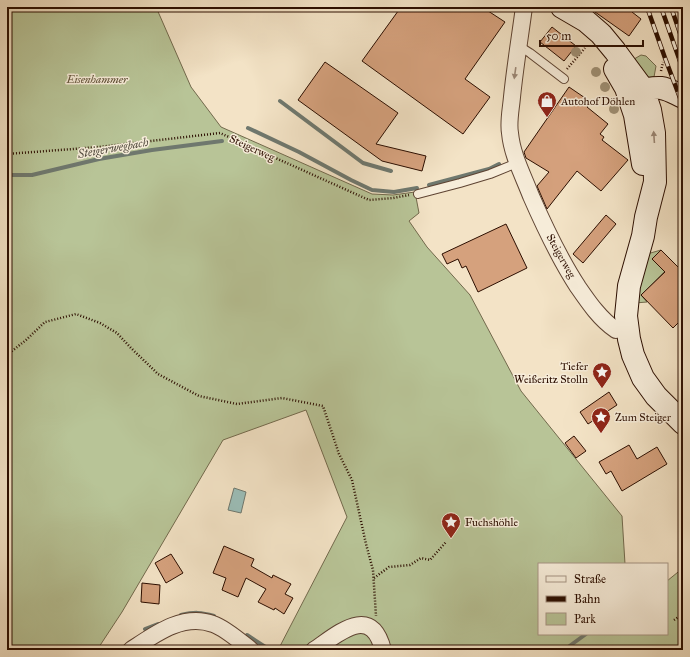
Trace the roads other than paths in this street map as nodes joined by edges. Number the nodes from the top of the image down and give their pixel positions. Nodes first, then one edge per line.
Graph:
1 (524, 7) edge
2 (560, 7) edge
3 (519, 46) junction
4 (562, 78) road end
5 (635, 92) junction
6 (683, 97) edge
7 (683, 101) edge
8 (642, 113) junction
9 (517, 163) junction
10 (418, 194) road end
11 (622, 334) junction
12 (683, 423) edge
13 (131, 650) edge
14 (251, 650) edge
15 (314, 650) edge
16 (383, 650) edge

1 - 3 street, Steigerweg
2 - 5 main road
3 - 4 lane
3 -> 9 street, Steigerweg
5 - 6 main road
5 - 8 main road
7 - 8 main road
8 - 11 main road
9 - 10 lane
9 - 11 street, Steigerweg
11 - 12 main road
13 - 14 street
15 - 16 street

